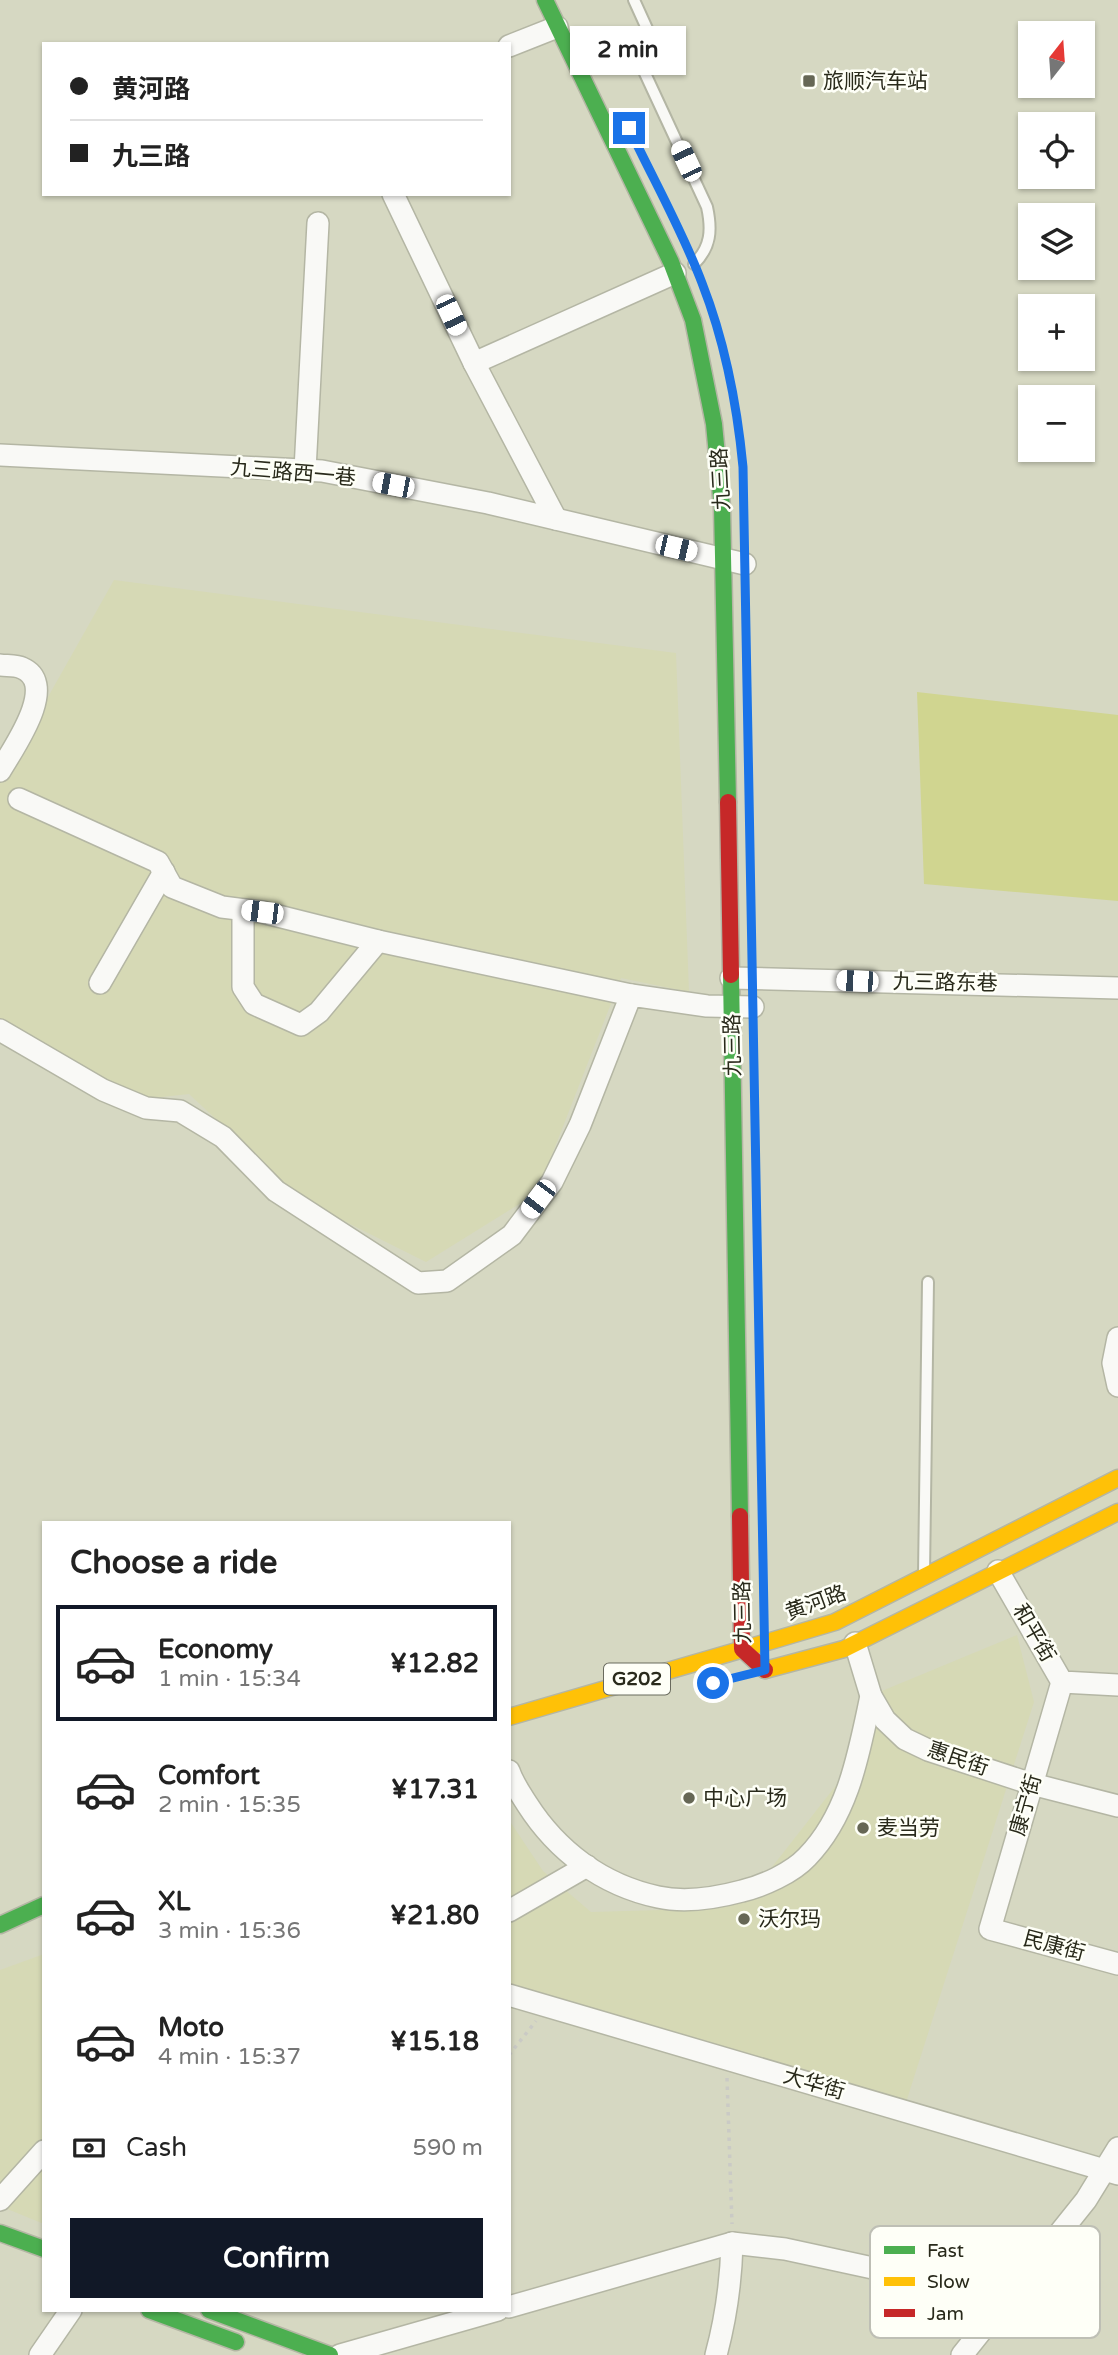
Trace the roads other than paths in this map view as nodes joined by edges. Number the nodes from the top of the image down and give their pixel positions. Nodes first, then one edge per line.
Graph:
1 (545, 0) edge
2 (634, 0) edge
3 (557, 27) junction
4 (511, 45) edge
5 (394, 196) edge
6 (318, 223) dead end
7 (685, 246) dead end
8 (689, 271) junction
9 (474, 363) junction
10 (0, 455) edge
11 (305, 470) junction
12 (556, 519) junction
13 (724, 559) junction
14 (745, 565) dead end
15 (0, 665) edge
16 (0, 771) edge
17 (19, 799) dead end
18 (164, 872) junction
19 (243, 909) junction
20 (378, 941) junction
21 (752, 971) junction
22 (731, 978) junction
23 (100, 982) dead end
24 (1118, 988) edge
25 (631, 995) junction
26 (731, 1007) junction
27 (753, 1014) joint
28 (0, 1030) edge
29 (928, 1282) dead end
30 (1118, 1338) edge
31 (1118, 1385) edge
32 (1118, 1478) edge
33 (1118, 1512) edge
34 (999, 1572) junction
35 (925, 1577) junction
36 (764, 1636) junction
37 (855, 1643) junction
38 (742, 1649) junction
39 (758, 1671) junction
40 (1062, 1682) junction
41 (1118, 1685) edge
42 (871, 1696) junction
43 (511, 1716) edge
44 (511, 1777) edge
45 (1032, 1784) junction
46 (1118, 1806) edge
47 (587, 1866) junction
48 (42, 1906) edge
49 (511, 1910) edge
50 (0, 1925) edge
51 (990, 1928) joint
52 (1118, 1964) edge
53 (511, 1995) edge
54 (1118, 2148) edge
55 (42, 2153) edge
56 (1111, 2172) edge
57 (0, 2200) edge
58 (1065, 2226) edge
59 (0, 2233) edge
60 (732, 2244) junction
61 (42, 2248) edge
62 (870, 2267) edge
63 (511, 2306) edge
64 (70, 2312) edge
65 (154, 2312) edge
66 (214, 2312) edge
67 (491, 2312) edge
68 (284, 2338) junction
69 (976, 2338) edge
70 (247, 2347) dead end
71 (268, 2354) edge
72 (40, 2355) edge
73 (330, 2355) edge
74 (340, 2355) edge
75 (716, 2355) edge
76 (962, 2355) edge

1 - 3 main road, 九三路
2 - 8 lane
3 - 4 street
3 - 8 main road, 九三路
5 - 9 street
6 - 11 street
7 - 8 main road, 九三路
8 - 9 street
8 - 13 main road, 九三路
9 - 12 street
10 - 11 street, 九三路西一巷
11 - 12 street, 九三路西一巷
12 - 13 street, 九三路西一巷
13 - 14 street, 九三路西一巷
13 - 22 main road, 九三路
15 - 16 street
17 - 18 street
18 - 19 street
18 - 23 street
19 - 20 street
19 - 20 street
20 - 25 street
21 - 22 street, 九三路东巷
21 - 24 street, 九三路东巷
21 - 27 main road, 九三路
22 - 26 main road, 九三路
25 - 26 street
25 - 28 street
26 - 27 street
26 - 38 main road, 九三路
29 - 35 lane
30 - 31 street
32 - 35 main road, 黄河路
33 - 34 main road
34 - 37 main road
34 - 40 street, 和平街
35 - 36 main road, 黄河路
36 - 38 main road, 黄河路 / G202
36 - 39 main road, 九三路
37 - 39 main road
37 - 42 street, 惠民街
38 - 39 main road, 九三路
38 - 43 main road, 黄河路 / G202
40 - 41 street, 和平街
40 - 45 street, 康宁街
42 - 45 street, 惠民街
42 - 47 street
44 - 47 street
45 - 46 street, 惠民街
45 - 51 street, 康宁街
47 - 49 street
48 - 50 main road
51 - 52 street, 民康街
53 - 56 street, 大华街
54 - 56 street
55 - 57 street
56 - 58 street
59 - 61 main road
60 - 62 street
60 - 63 street
60 - 75 street
64 - 72 street
65 - 70 main road
66 - 68 main road
67 - 74 street
68 - 71 street
68 - 73 main road
69 - 76 street

